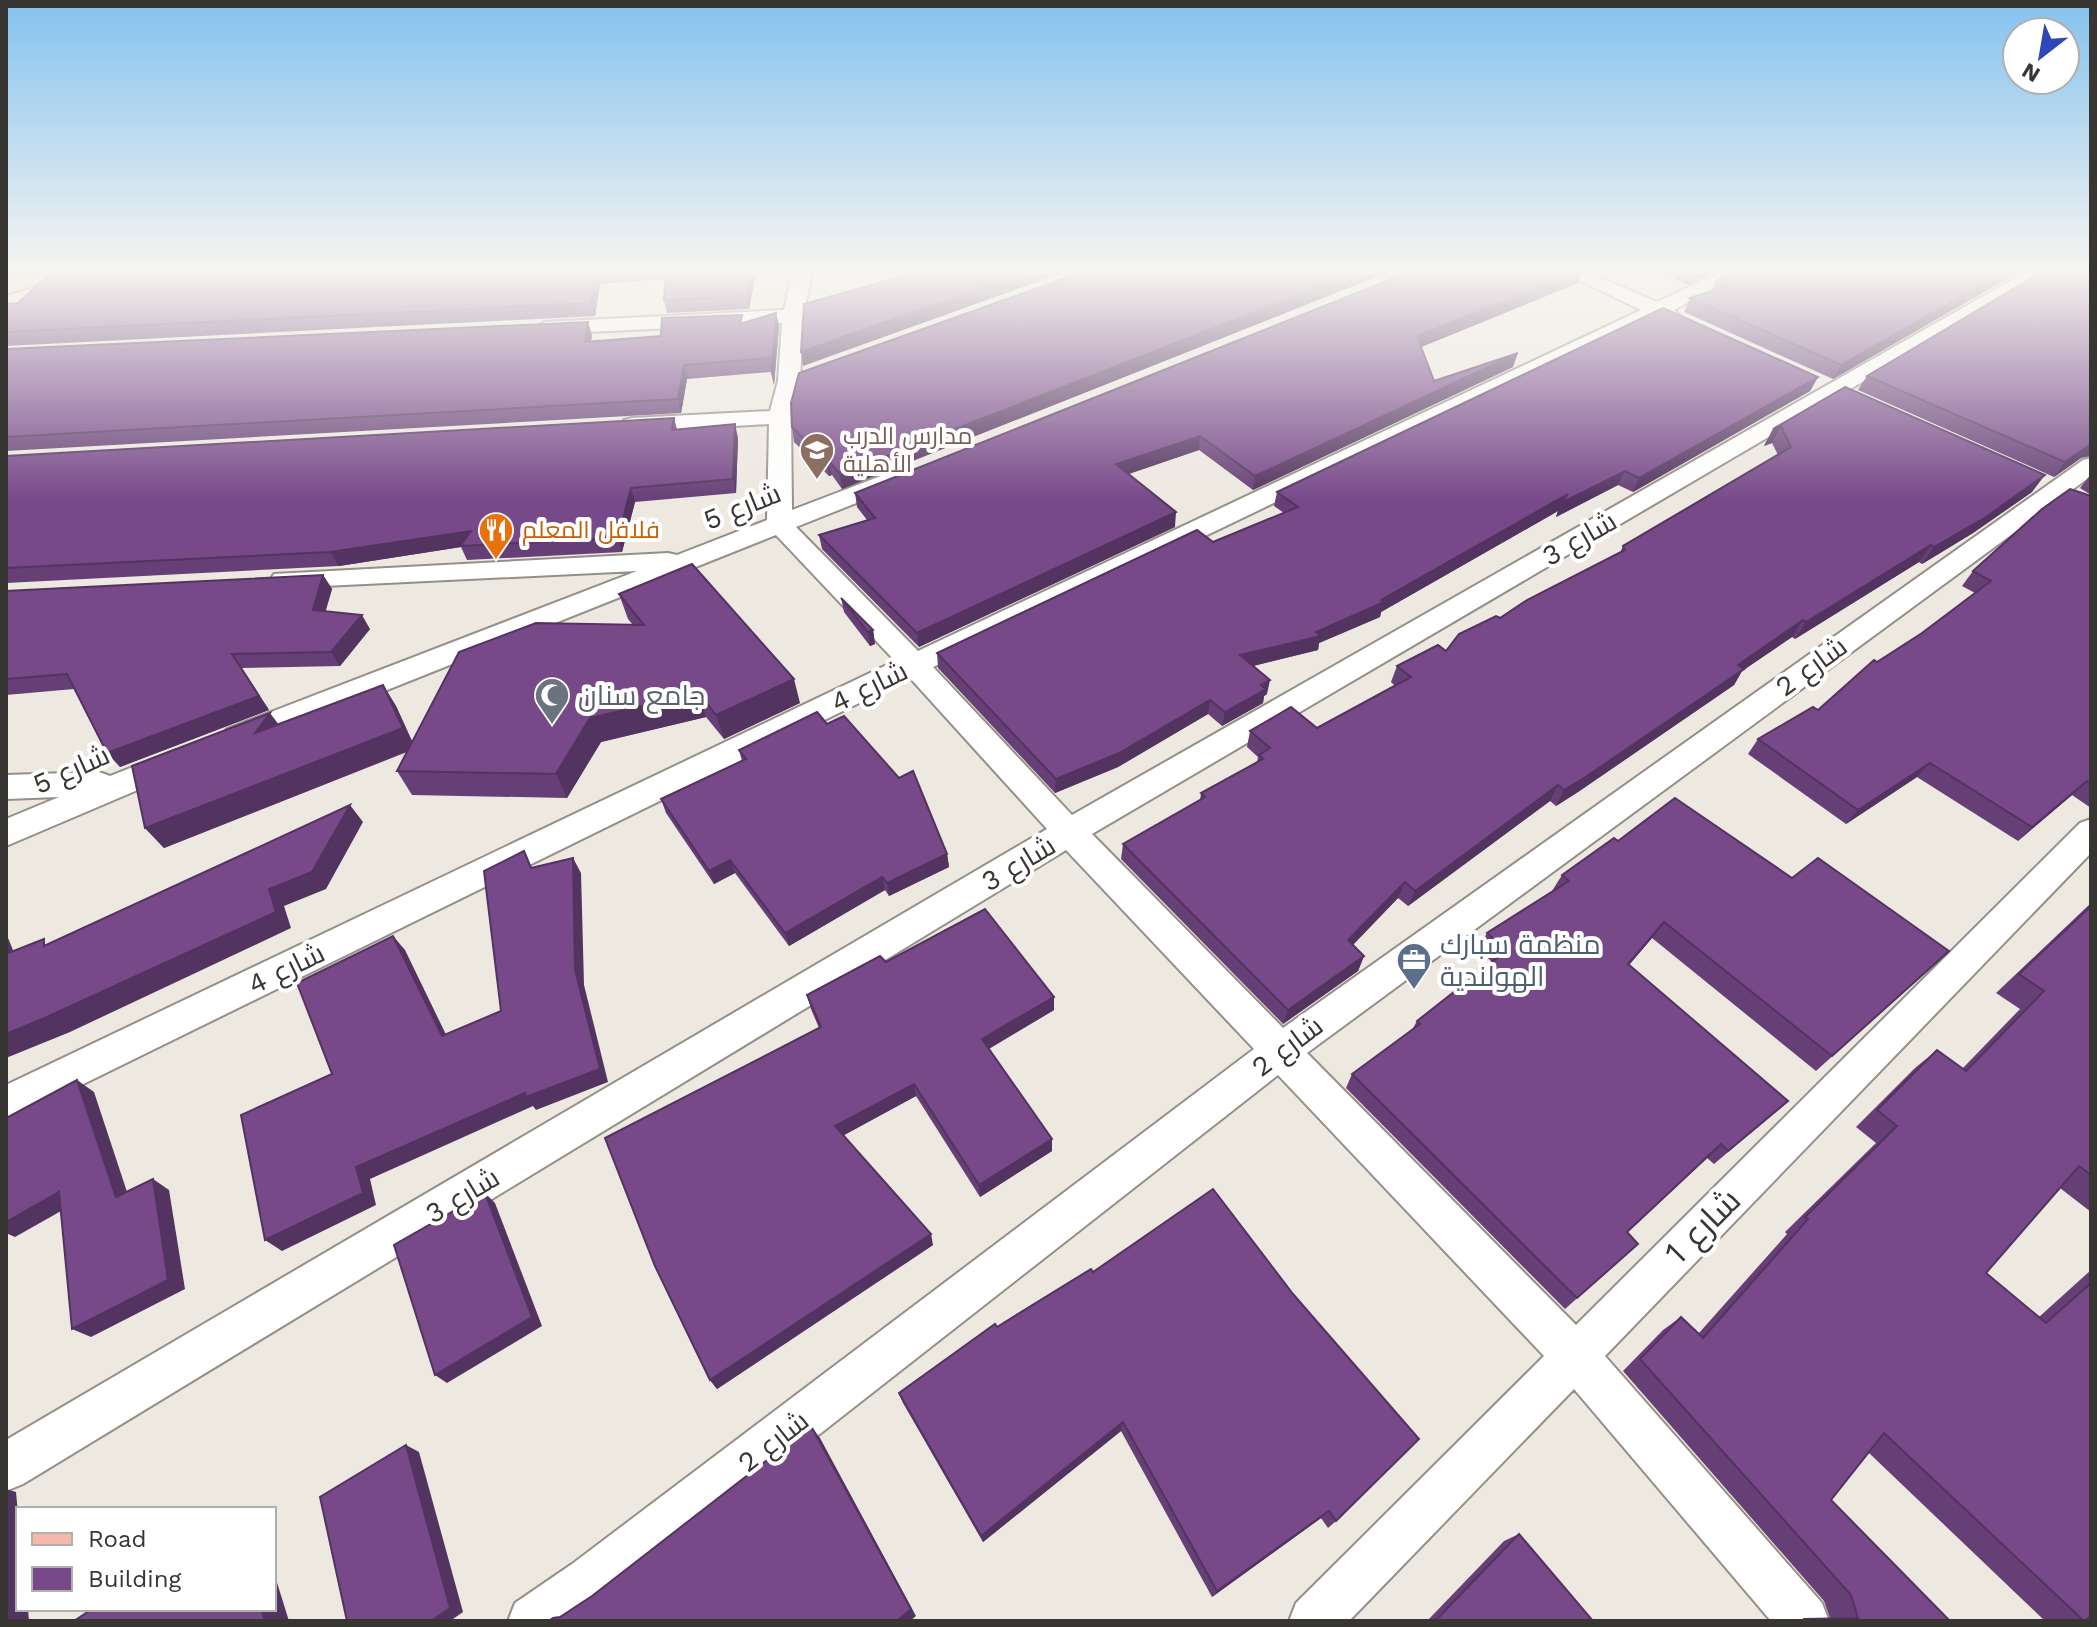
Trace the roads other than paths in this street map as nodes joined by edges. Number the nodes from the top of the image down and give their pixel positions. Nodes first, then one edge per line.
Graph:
1 (795, 349) edge
2 (1576, 349) edge
3 (1907, 349) edge
4 (780, 417) junction
5 (606, 426) edge
6 (2091, 465) edge
7 (912, 472) edge
8 (780, 525) junction
9 (696, 559) junction
10 (257, 582) edge
11 (914, 664) junction
12 (116, 784) junction
13 (6, 787) edge
14 (1069, 832) junction
15 (2091, 832) edge
16 (6, 833) edge
17 (1280, 1051) junction
18 (6, 1104) edge
19 (1574, 1355) junction
20 (6, 1467) edge
21 (533, 1621) edge
22 (1314, 1621) edge
23 (1804, 1621) edge

1 - 4 street
2 - 11 street, شارع 4
3 - 14 street, شارع 3
4 - 5 street
4 - 8 street
6 - 17 street, شارع 2
7 - 8 street, شارع 5
8 - 9 street, شارع 5
8 - 11 street
9 - 10 street
9 - 12 street, شارع 5
11 - 14 street
11 - 18 street, شارع 4
12 - 13 street
12 - 16 street, شارع 5
14 - 17 street
14 - 20 street, شارع 3
15 - 19 street, شارع 1
17 - 19 street
17 - 21 street, شارع 2
19 - 22 street, شارع 1
19 - 23 street

